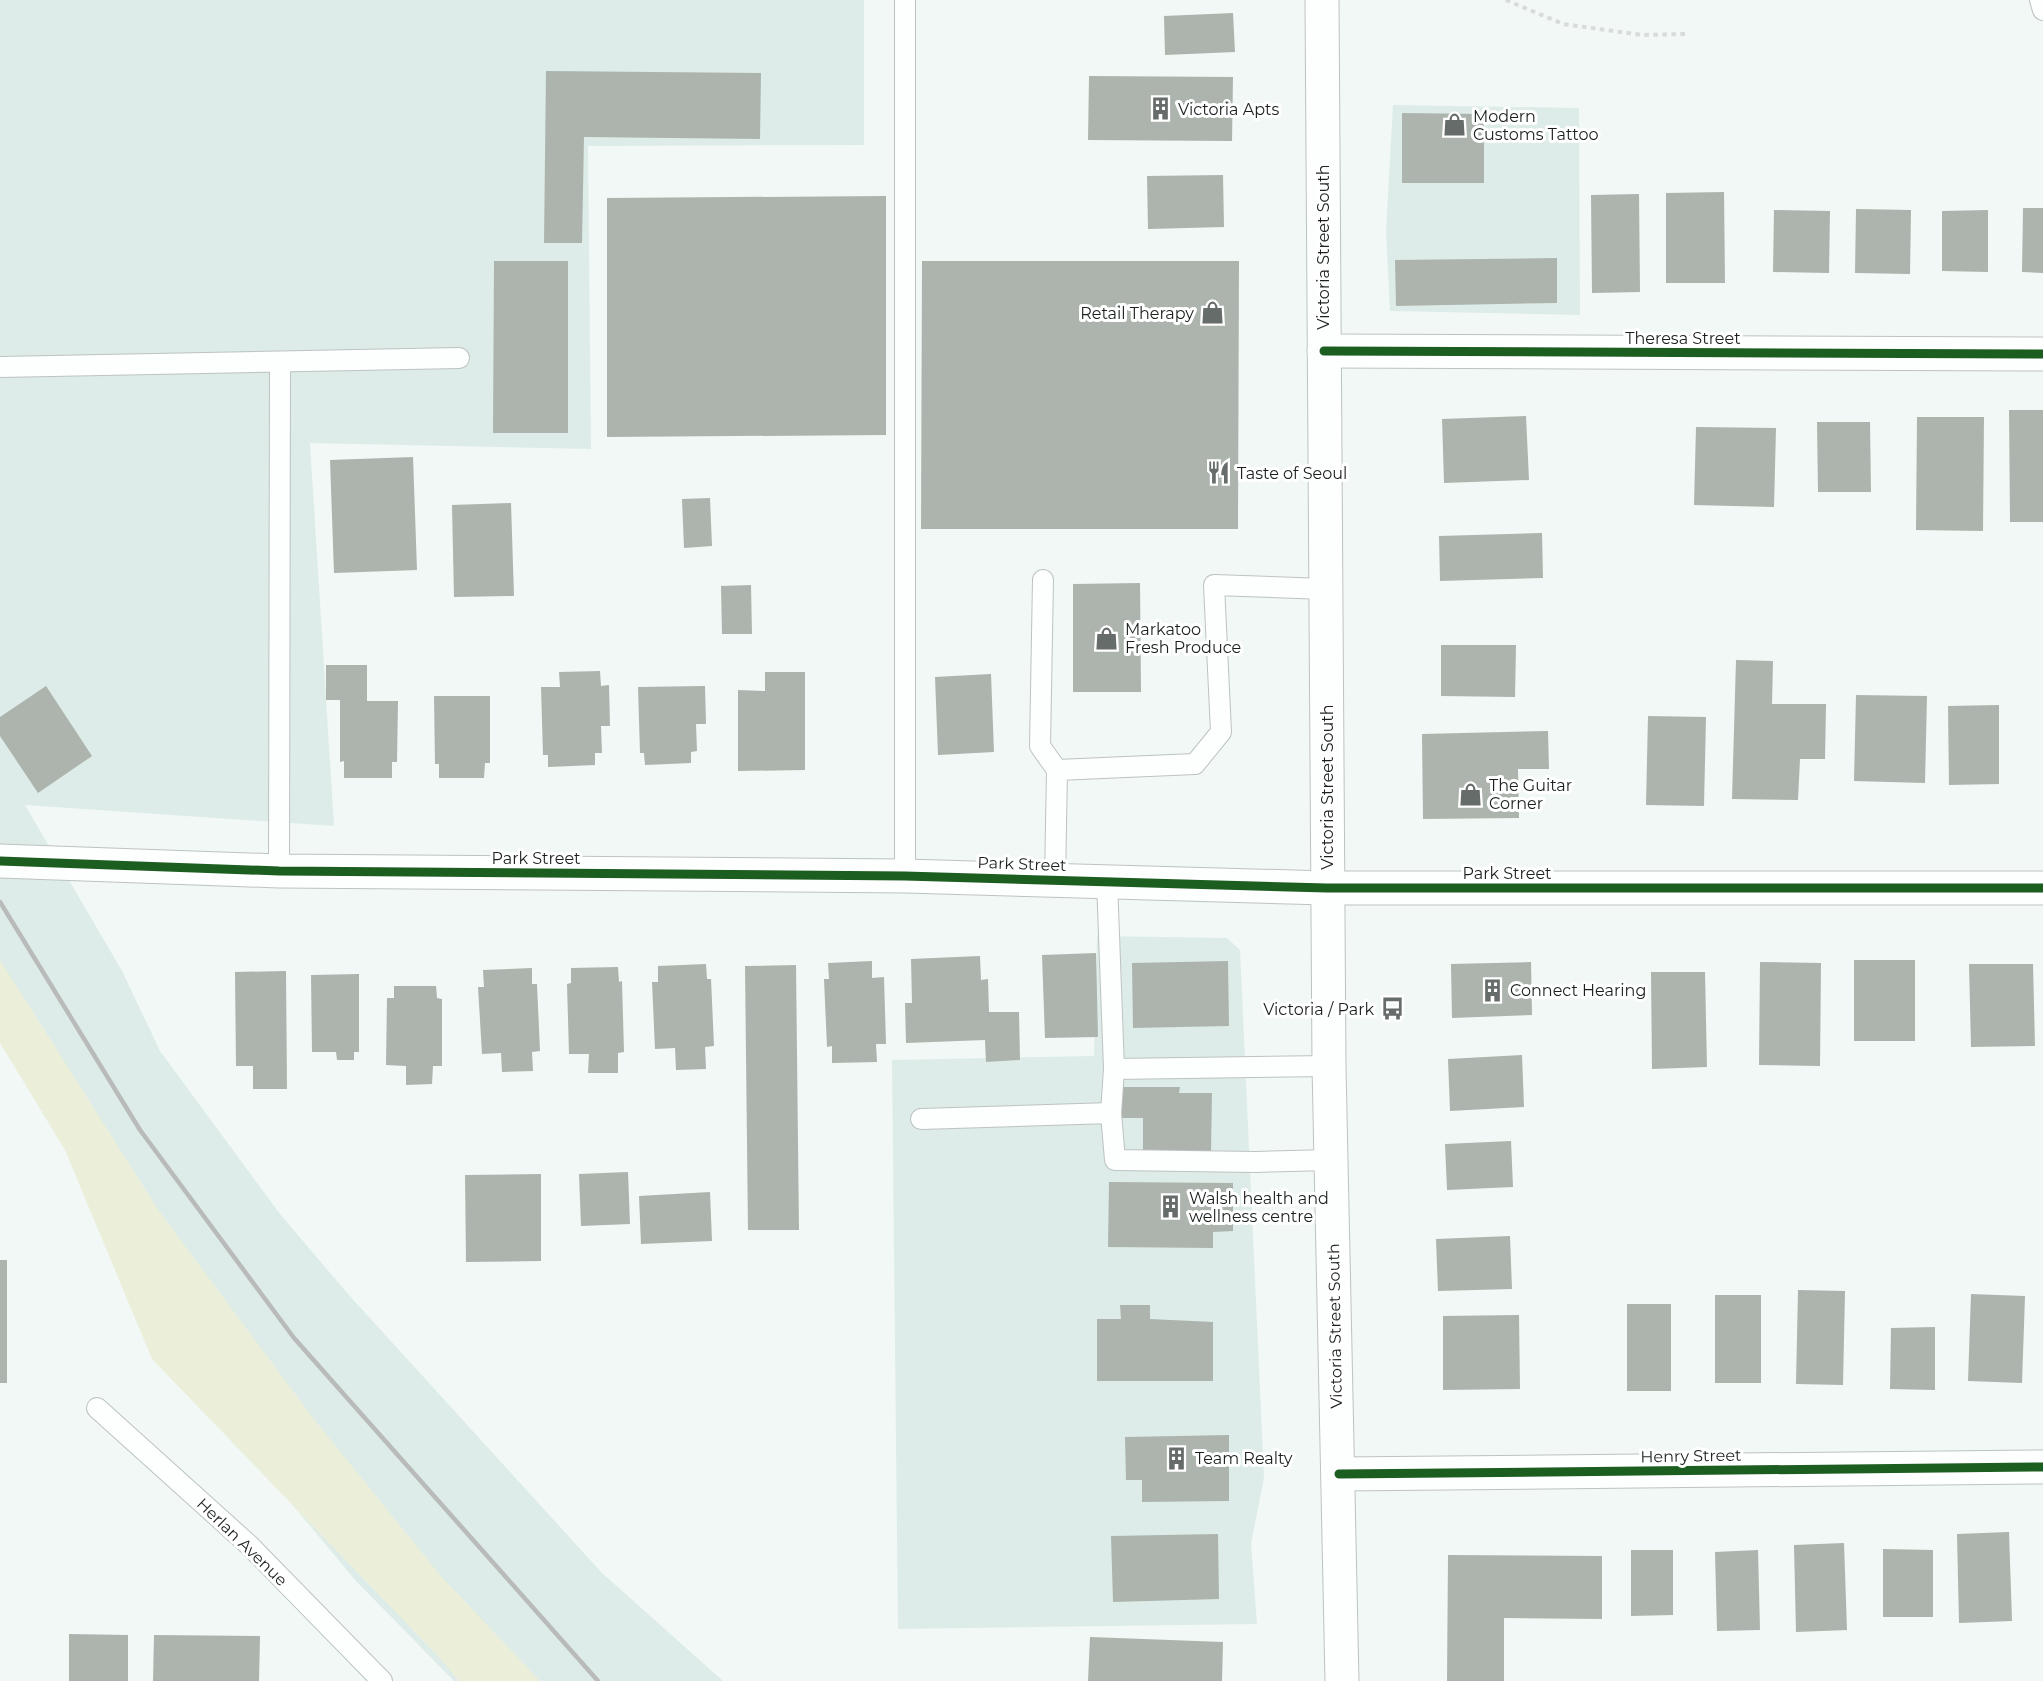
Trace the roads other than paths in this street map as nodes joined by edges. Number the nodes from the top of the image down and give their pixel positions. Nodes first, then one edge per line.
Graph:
1 (905, 0) edge
2 (1322, 0) edge
3 (2040, 0) edge
4 (2043, 10) edge
5 (1324, 351) junction
6 (2043, 354) edge
7 (459, 357) dead end
8 (280, 362) junction
9 (0, 367) edge
10 (1043, 580) dead end
11 (1325, 589) junction
12 (1057, 771) junction
13 (0, 861) edge
14 (279, 871) junction
15 (906, 876) junction
16 (1055, 880) junction
17 (1107, 881) junction
18 (1327, 888) junction
19 (2043, 888) edge
20 (1329, 1066) junction
21 (1114, 1069) junction
22 (1111, 1113) junction
23 (921, 1119) dead end
24 (1331, 1160) junction
25 (97, 1408) dead end
26 (2043, 1467) edge
27 (1339, 1474) junction
28 (382, 1681) edge
29 (1342, 1681) edge

1 - 15 lane
2 - 5 street, Victoria Street South
3 - 4 lane
5 - 6 street, Theresa Street
5 - 11 street, Victoria Street South
7 - 8 lane
8 - 9 lane
8 - 14 lane
10 - 12 lane
11 - 12 lane
11 - 18 street, Victoria Street South
12 - 16 lane
13 - 14 street, Park Street
14 - 15 street, Park Street
15 - 16 street, Park Street
16 - 17 street, Park Street
17 - 18 street, Park Street
17 - 21 lane
18 - 19 street, Park Street
18 - 20 street, Victoria Street South
20 - 21 lane
20 - 24 street, Victoria Street South
21 - 22 lane
22 - 23 lane
22 - 24 lane
24 - 27 street, Victoria Street South
25 - 28 lane, Herlan Avenue
26 - 27 street, Henry Street
27 - 29 street, Victoria Street South

